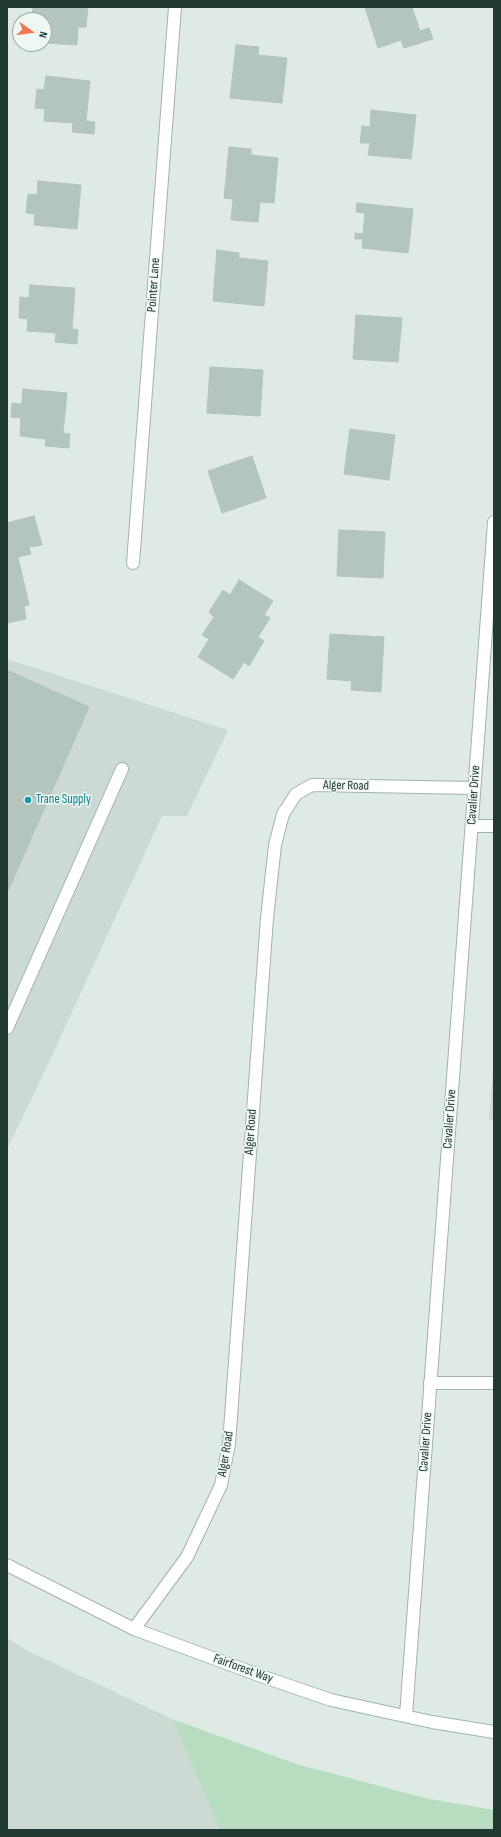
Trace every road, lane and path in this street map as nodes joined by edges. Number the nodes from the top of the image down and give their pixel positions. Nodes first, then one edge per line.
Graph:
1 (175, 7) edge
2 (494, 522) edge
3 (133, 564) dead end
4 (122, 769) dead end
5 (474, 788) junction
6 (472, 826) junction
7 (494, 826) edge
8 (7, 1028) edge
9 (430, 1383) junction
10 (494, 1383) edge
11 (7, 1565) edge
12 (134, 1629) junction
13 (406, 1715) junction
14 (494, 1732) edge

1 - 3 street, Pointer Lane
2 - 5 street, Cavalier Drive
4 - 8 street
5 - 6 street, Cavalier Drive
5 - 12 street, Alger Road
6 - 7 street
6 - 9 street, Cavalier Drive
9 - 10 street
9 - 13 street, Cavalier Drive
11 - 12 street, Fairforest Way
12 - 13 street, Fairforest Way
13 - 14 street, Fairforest Way

